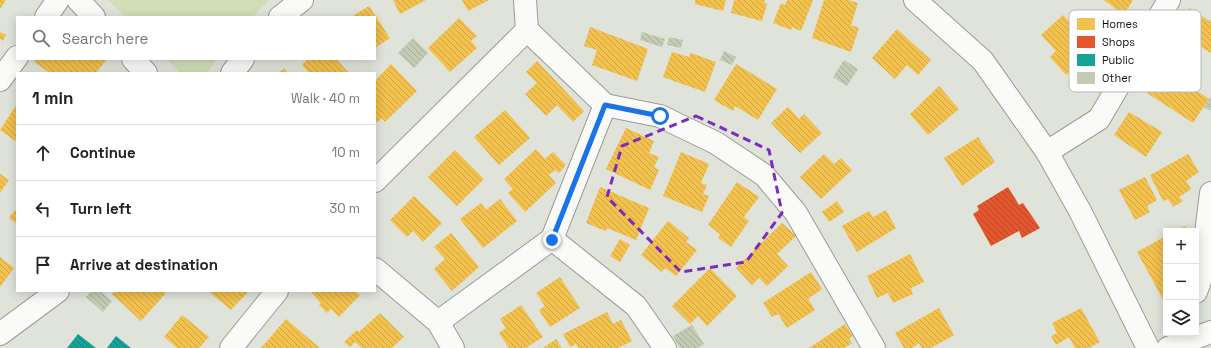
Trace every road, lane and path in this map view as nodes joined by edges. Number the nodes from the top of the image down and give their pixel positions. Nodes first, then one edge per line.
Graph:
1 (58, 0) edge
2 (78, 0) edge
3 (302, 0) edge
4 (525, 0) edge
5 (915, 0) edge
6 (1169, 0) edge
7 (1163, 10) edge
8 (47, 16) edge
9 (93, 16) edge
10 (281, 16) edge
11 (527, 30) junction
12 (16, 58) edge
13 (134, 60) edge
14 (242, 60) edge
15 (145, 72) edge
16 (233, 72) edge
17 (0, 80) edge
18 (1115, 92) edge
19 (605, 105) junction
20 (1047, 152) junction
21 (376, 179) edge
22 (1211, 193) edge
23 (552, 240) junction
24 (376, 270) edge
25 (1199, 284) edge
26 (57, 292) edge
27 (276, 292) edge
28 (438, 322) junction
29 (1211, 332) edge
30 (0, 334) edge
31 (1175, 342) edge
32 (231, 348) edge
33 (454, 348) edge
34 (665, 348) edge
35 (874, 348) edge
36 (1148, 348) edge

1 - 8 street
2 - 9 street
3 - 10 street
4 - 11 street
5 - 20 street
6 - 7 street
11 - 19 street
11 - 21 street
12 - 17 street
13 - 15 street
14 - 16 street
18 - 20 street
19 - 23 street
19 - 35 street
20 - 36 street
22 - 25 street
23 - 28 street
23 - 34 street
24 - 28 street
26 - 30 street
27 - 32 street
28 - 33 street
29 - 31 street

